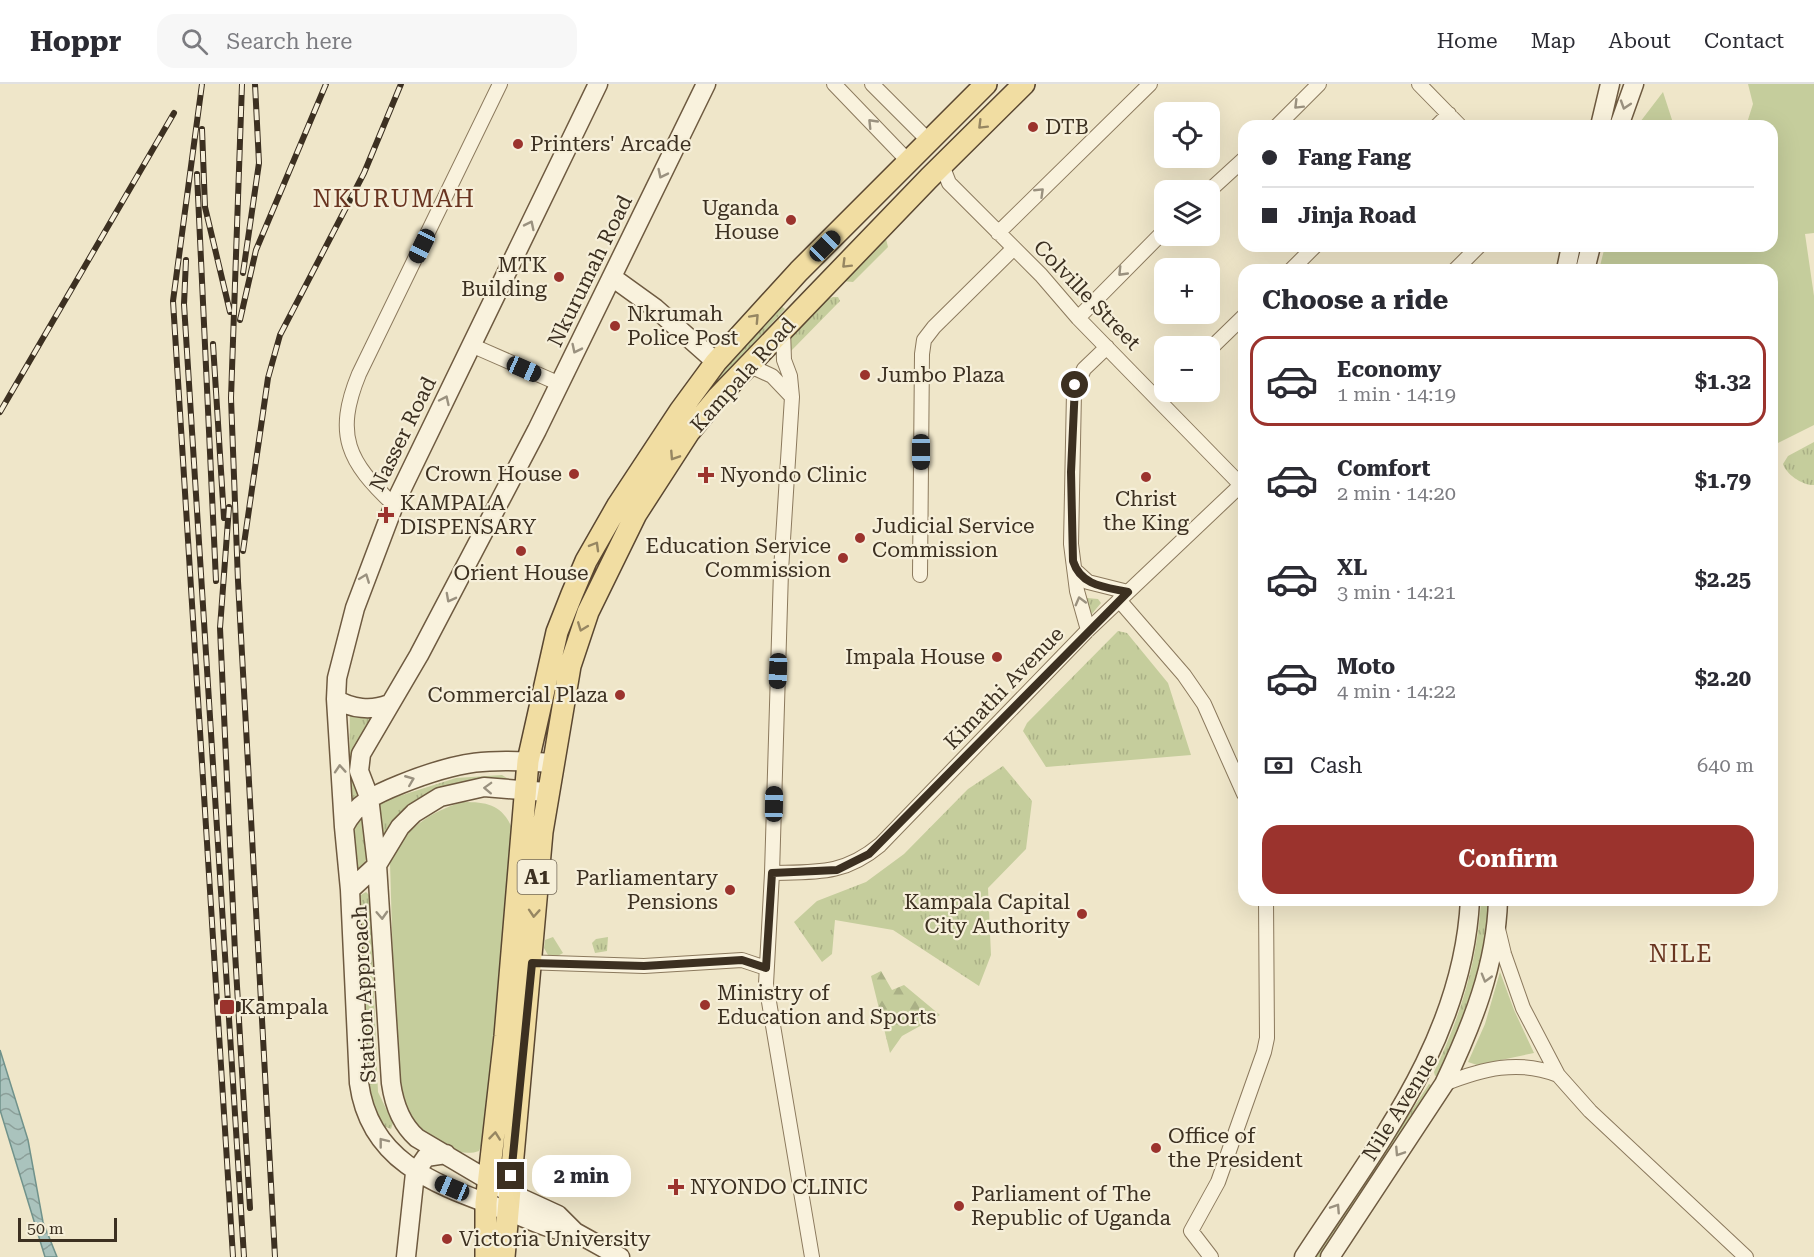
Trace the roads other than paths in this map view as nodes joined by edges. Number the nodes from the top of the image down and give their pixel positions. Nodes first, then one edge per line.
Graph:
1 (500, 84) edge
2 (598, 84) edge
3 (706, 84) edge
4 (834, 84) edge
5 (872, 84) edge
6 (986, 84) edge
7 (1024, 84) edge
8 (1150, 84) edge
9 (1319, 84) edge
10 (1419, 84) edge
11 (1610, 84) edge
12 (1634, 84) edge
13 (1449, 114) junction
14 (1283, 120) edge
15 (1443, 120) edge
16 (1454, 120) edge
17 (1601, 120) edge
18 (1621, 120) edge
19 (930, 142) junction
20 (910, 163) junction
21 (1238, 164) edge
22 (940, 175) junction
23 (1220, 181) edge
24 (998, 233) junction
25 (1154, 241) edge
26 (1014, 248) junction
27 (1309, 252) edge
28 (1473, 252) edge
29 (1297, 264) edge
30 (1461, 264) edge
31 (612, 277) junction
32 (1078, 318) junction
33 (1238, 322) edge
34 (783, 330) junction
35 (1220, 339) edge
36 (471, 345) junction
37 (1107, 347) junction
38 (716, 362) junction
39 (748, 365) junction
40 (560, 384) junction
41 (1154, 387) edge
42 (792, 397) junction
43 (1169, 402) edge
44 (1238, 480) edge
45 (1238, 489) edge
46 (394, 505) junction
47 (1077, 572) junction
48 (920, 575) dead end
49 (1123, 596) junction
50 (1088, 630) junction
51 (336, 699) junction
52 (389, 704) junction
53 (528, 761) junction
54 (552, 763) junction
55 (1238, 780) edge
56 (525, 791) junction
57 (546, 792) junction
58 (369, 797) junction
59 (344, 827) junction
60 (377, 865) junction
61 (772, 873) junction
62 (350, 890) junction
63 (1266, 906) edge
64 (1469, 906) edge
65 (1498, 906) edge
66 (1497, 924) junction
67 (767, 948) junction
68 (742, 960) junction
69 (522, 962) junction
70 (766, 968) junction
71 (1558, 1075) junction
72 (1444, 1084) junction
73 (446, 1155) junction
74 (415, 1173) junction
75 (490, 1181) junction
76 (509, 1202) junction
77 (486, 1203) junction
78 (406, 1257) edge
79 (486, 1257) edge
80 (504, 1257) edge
81 (620, 1257) edge
82 (812, 1257) edge
83 (1211, 1257) edge
84 (1304, 1257) edge
85 (1330, 1257) edge
86 (1746, 1257) edge

1 - 46 street
36 -> 2 street, Nasser Road
3 -> 31 street, Nkurumah Road
20 -> 4 street
5 - 19 street
6 - 19 main road, Kampala Road
7 -> 22 main road, Kampala Road
24 -> 8 street
9 -> 14 street
10 - 13 street
11 - 17 street
12 -> 18 street
13 - 15 street
13 - 16 street
19 - 20 main road, Kampala Road
38 -> 20 main road, Kampala Road
21 - 23 street
22 - 24 street, Colville Street
22 -> 34 main road, Kampala Road
24 - 26 street, Colville Street
25 -> 32 street
26 - 32 street, Colville Street
26 - 48 street
27 - 29 street
28 - 30 street
31 - 38 street
31 -> 40 street, Nkurumah Road
32 - 37 street, Colville Street
33 - 35 street
34 - 39 main road, Kampala Road
34 - 42 street
36 - 40 street
46 -> 36 street, Nasser Road
37 - 41 street, Colville Street
37 - 47 street
53 -> 38 main road, Kampala Road
39 - 42 street
39 -> 54 main road, Kampala Road
40 -> 52 street, Nkurumah Road
42 - 61 street
43 - 44 street, Colville Street
45 - 49 street, Kimathi Avenue
51 -> 46 street, Nasser Road
47 - 49 street
50 -> 47 street
49 - 50 street, Kimathi Avenue
49 - 55 street
50 - 61 street, Kimathi Avenue
51 - 52 street
59 -> 51 street, Nasser Road
52 - 58 street, Nkurumah Road
53 - 54 street
53 - 56 main road, Kampala Road
58 -> 53 street
54 - 57 main road, Kampala Road
56 - 57 street
56 -> 60 street
56 - 69 main road, A1
57 -> 69 main road, A1
58 - 59 street
58 - 60 street, Station Approach
59 - 62 street, Station Approach
60 - 62 street
60 -> 73 street, Station Approach
61 - 67 street
74 -> 62 street, Station Approach
63 - 83 street
84 -> 64 street, Nile Avenue
65 - 66 street, Nile Avenue
66 - 71 street
66 -> 72 street, Nile Avenue
67 - 68 street
67 - 70 street
68 - 69 street
68 - 70 street
75 -> 69 main road, A1
69 - 76 main road, A1
70 - 82 street
71 - 72 street
71 - 86 street
72 -> 85 street, Nile Avenue
73 - 74 street
73 - 75 street, Station Approach
74 - 77 street, Station Approach
74 - 78 street
75 - 76 street, Station Approach
75 - 77 main road, A1
76 - 77 street, Station Approach
76 - 80 main road, A1
76 - 81 street
77 - 79 main road, A1

